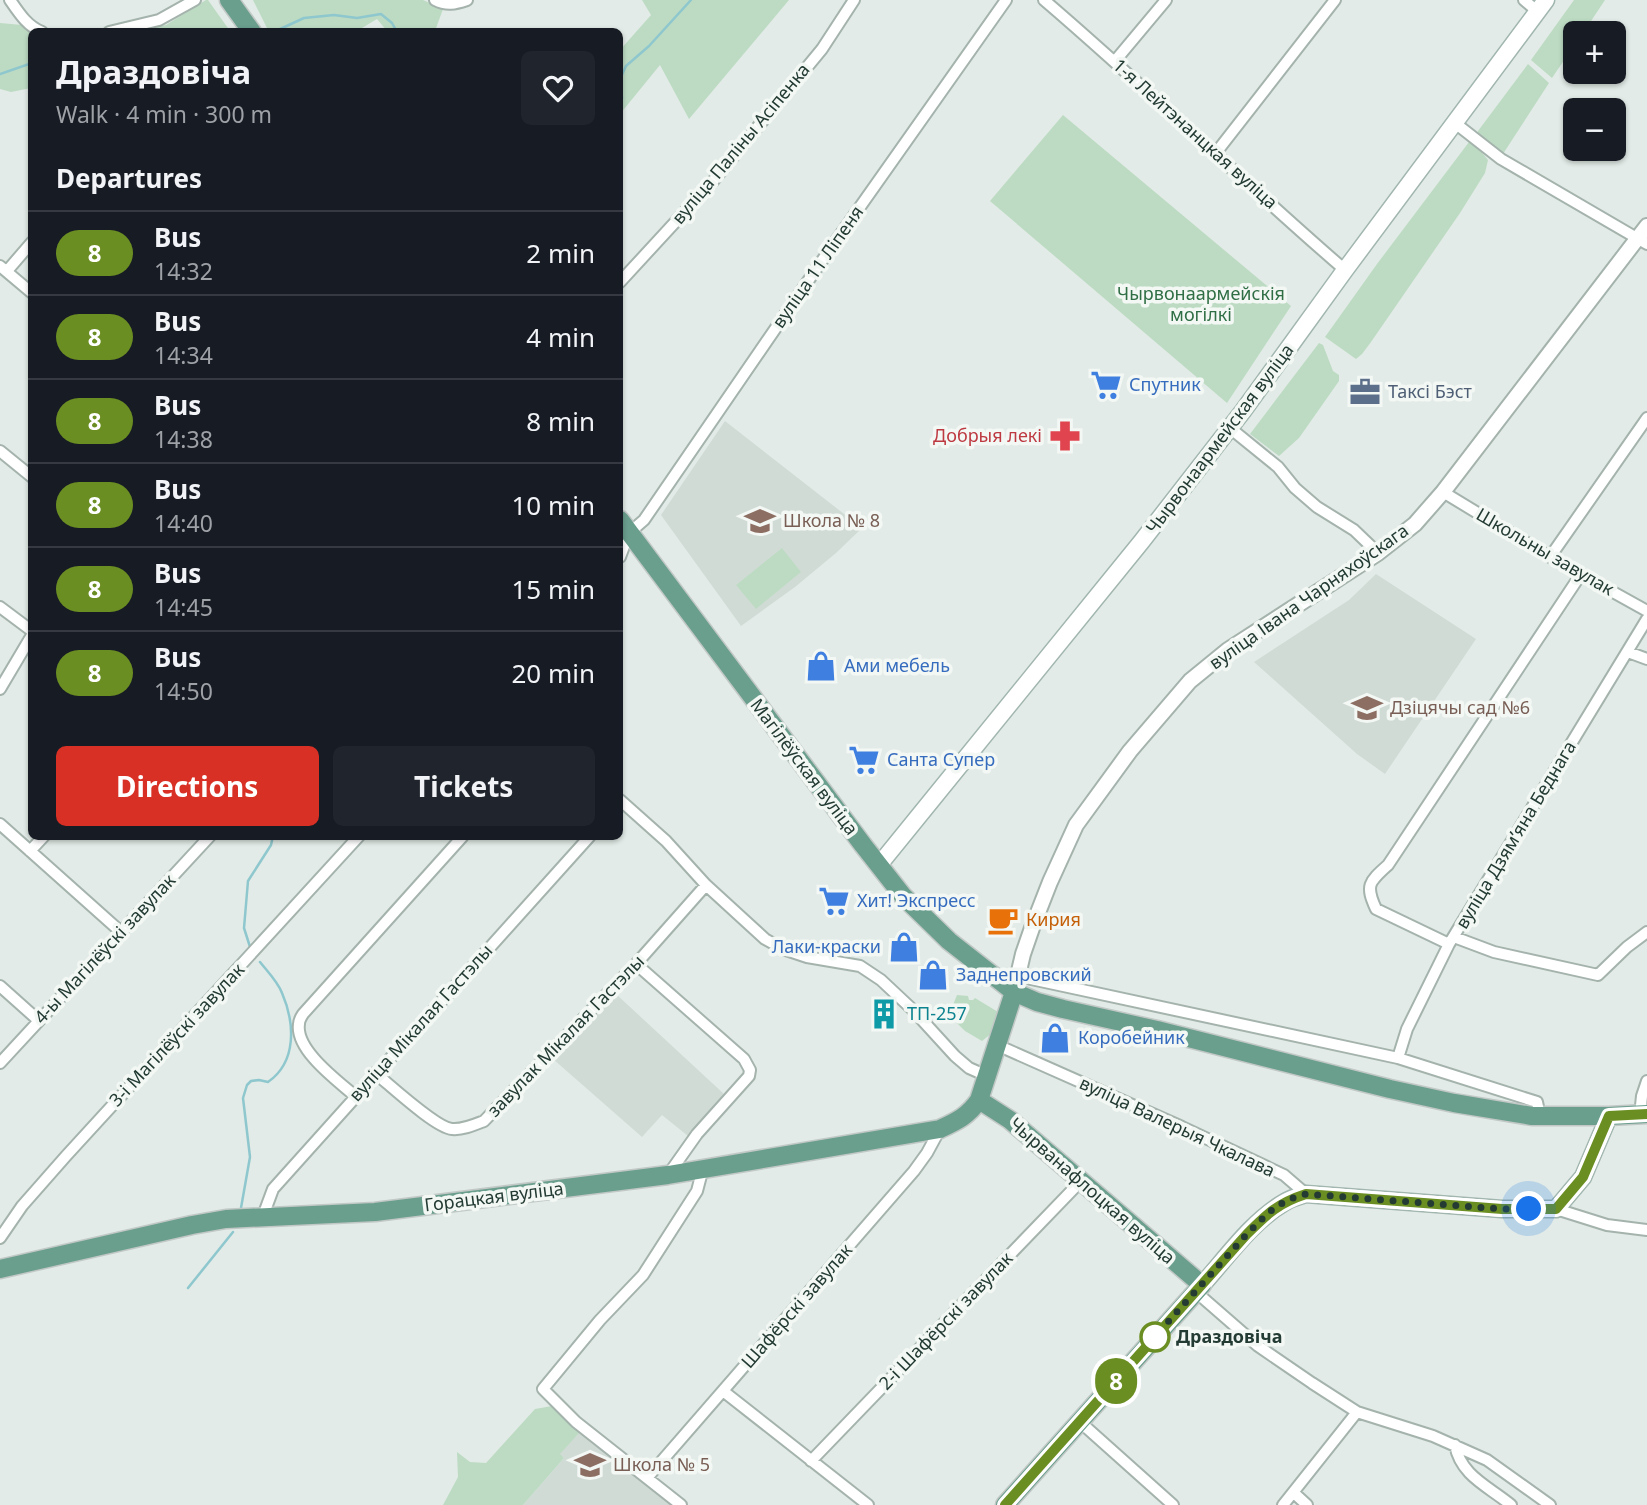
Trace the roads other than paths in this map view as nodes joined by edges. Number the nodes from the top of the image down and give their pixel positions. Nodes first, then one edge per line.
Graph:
1 (10, 0) edge
2 (195, 0) edge
3 (229, 0) edge
4 (436, 0) edge
5 (467, 0) edge
6 (854, 0) edge
7 (1006, 0) edge
8 (1044, 0) edge
9 (1166, 0) edge
10 (1335, 0) edge
11 (1524, 0) edge
12 (1542, 6) edge
13 (35, 28) edge
14 (125, 28) edge
15 (249, 28) edge
16 (1115, 61) junction
17 (1455, 122) junction
18 (1216, 154) junction
19 (1647, 226) edge
20 (1642, 242) edge
21 (28, 246) edge
22 (3, 268) edge
23 (1345, 270) junction
24 (623, 279) edge
25 (28, 290) edge
26 (1647, 418) edge
27 (1230, 428) junction
28 (0, 451) edge
29 (28, 474) edge
30 (1443, 492) junction
31 (624, 527) edge
32 (1378, 553) junction
33 (1550, 557) junction
34 (1581, 574) junction
35 (0, 607) edge
36 (1647, 611) edge
37 (1647, 620) edge
38 (28, 630) edge
39 (28, 640) edge
40 (1628, 652) junction
41 (1647, 659) edge
42 (0, 689) edge
43 (623, 805) edge
44 (0, 824) edge
45 (40, 840) edge
46 (206, 840) edge
47 (355, 840) edge
48 (459, 840) edge
49 (586, 840) edge
50 (30, 851) junction
51 (878, 865) junction
52 (706, 885) junction
53 (121, 932) junction
54 (1647, 932) edge
55 (1452, 941) junction
56 (636, 964) junction
57 (1016, 983) junction
58 (0, 986) edge
59 (38, 1020) junction
60 (997, 1045) junction
61 (1398, 1058) junction
62 (0, 1063) edge
63 (375, 1073) junction
64 (987, 1076) junction
65 (1647, 1081) edge
66 (355, 1096) junction
67 (979, 1100) junction
68 (1643, 1114) edge
69 (1540, 1116) junction
70 (1609, 1116) junction
71 (940, 1129) junction
72 (703, 1168) junction
73 (668, 1175) junction
74 (1081, 1181) junction
75 (1306, 1194) junction
76 (1556, 1209) junction
77 (262, 1216) junction
78 (1647, 1230) edge
79 (0, 1238) edge
80 (0, 1269) edge
81 (1199, 1289) junction
82 (723, 1391) junction
83 (1357, 1412) junction
84 (1079, 1421) junction
85 (1455, 1445) junction
86 (811, 1461) junction
87 (647, 1478) junction
88 (1294, 1493) junction
89 (681, 1505) edge
90 (868, 1505) edge
91 (1005, 1505) edge
92 (1173, 1505) edge
93 (1283, 1505) edge
94 (1307, 1505) edge
95 (1511, 1505) edge
96 (1550, 1505) edge

1 - 13 street
2 - 14 street
3 - 15 main road
4 - 5 street
6 - 24 street, вуліца Паліны Асіпенка
7 - 31 street, вуліца 11 Ліпеня
8 - 16 street, 1-я Лейтэнанцкая вуліца
9 - 16 street
10 - 18 street
11 - 12 street
12 - 17 main road, Чырвонаармейская вуліца
16 - 18 street, 1-я Лейтэнанцкая вуліца
17 - 20 street
17 - 23 main road, Чырвонаармейская вуліца
18 - 23 street, 1-я Лейтэнанцкая вуліца
19 - 20 street, вуліца Івана Чарняхоўскага
20 - 30 street, вуліца Івана Чарняхоўскага
21 - 22 street
22 - 25 street
23 - 27 main road, Чырвонаармейская вуліца
26 - 33 street
27 - 32 street
27 - 51 main road, Чырвонаармейская вуліца
28 - 29 street
30 - 32 street, вуліца Івана Чарняхоўскага
30 - 33 street, Школьны завулак
31 - 51 main road, Магілёўская вуліца
32 - 57 street, вуліца Івана Чарняхоўскага
33 - 34 street, Школьны завулак
34 - 36 street, Школьны завулак
34 - 55 street
35 - 38 street
37 - 40 street, вуліца Дзямʼяна Беднага
39 - 42 street
40 - 41 street
40 - 55 street, вуліца Дзямʼяна Беднага
43 - 52 street
44 - 50 street
45 - 50 street
46 - 53 street, 4-ы Магілёўскі завулак
47 - 79 street, 3-і Магілёўскі завулак
48 - 66 street
49 - 63 street, вуліца Мікалая Гастэлы
50 - 53 street
51 - 57 main road, Магілёўская вуліца
52 - 56 street, завулак Мікалая Гастэлы
52 - 64 street
53 - 59 street, 4-ы Магілёўскі завулак
54 - 55 street
55 - 61 street, вуліца Дзямʼяна Беднага
56 - 63 street, завулак Мікалая Гастэлы
56 - 73 street
57 - 60 main road
57 - 61 street
57 - 69 main road, Магілёўская вуліца
58 - 59 street
59 - 62 street, 4-ы Магілёўскі завулак
60 - 64 main road
60 - 75 street, вуліца Валерыя Чкалава
61 - 69 street
63 - 66 street, вуліца Мікалая Гастэлы
64 - 67 main road
65 - 68 street
66 - 77 street, вуліца Мікалая Гастэлы
67 - 71 main road, Горацкая вуліца
67 - 74 main road, Чырванафлоцкая вуліца
68 - 70 main road, Магілёўская вуліца
69 - 70 main road, Магілёўская вуліца
70 - 76 main road
71 - 72 main road, Горацкая вуліца
71 - 82 street, Шафёрскі завулак
72 - 73 main road, Горацкая вуліца
72 - 87 street
73 - 77 main road, Горацкая вуліца
74 - 81 main road, Чырванафлоцкая вуліца
74 - 86 street, 2-і Шафёрскі завулак
75 - 76 main road
75 - 81 main road
76 - 78 street
77 - 80 main road, Горацкая вуліца
81 - 83 street, Чырванафлоцкая вуліца
81 - 84 main road
82 - 86 street
82 - 87 street, Шафёрскі завулак
83 - 85 street, Чырванафлоцкая вуліца
83 - 88 street
84 - 91 main road
84 - 92 street
85 - 95 street
85 - 96 street, Чырванафлоцкая вуліца
86 - 90 street
87 - 89 street
88 - 93 street
88 - 94 street

